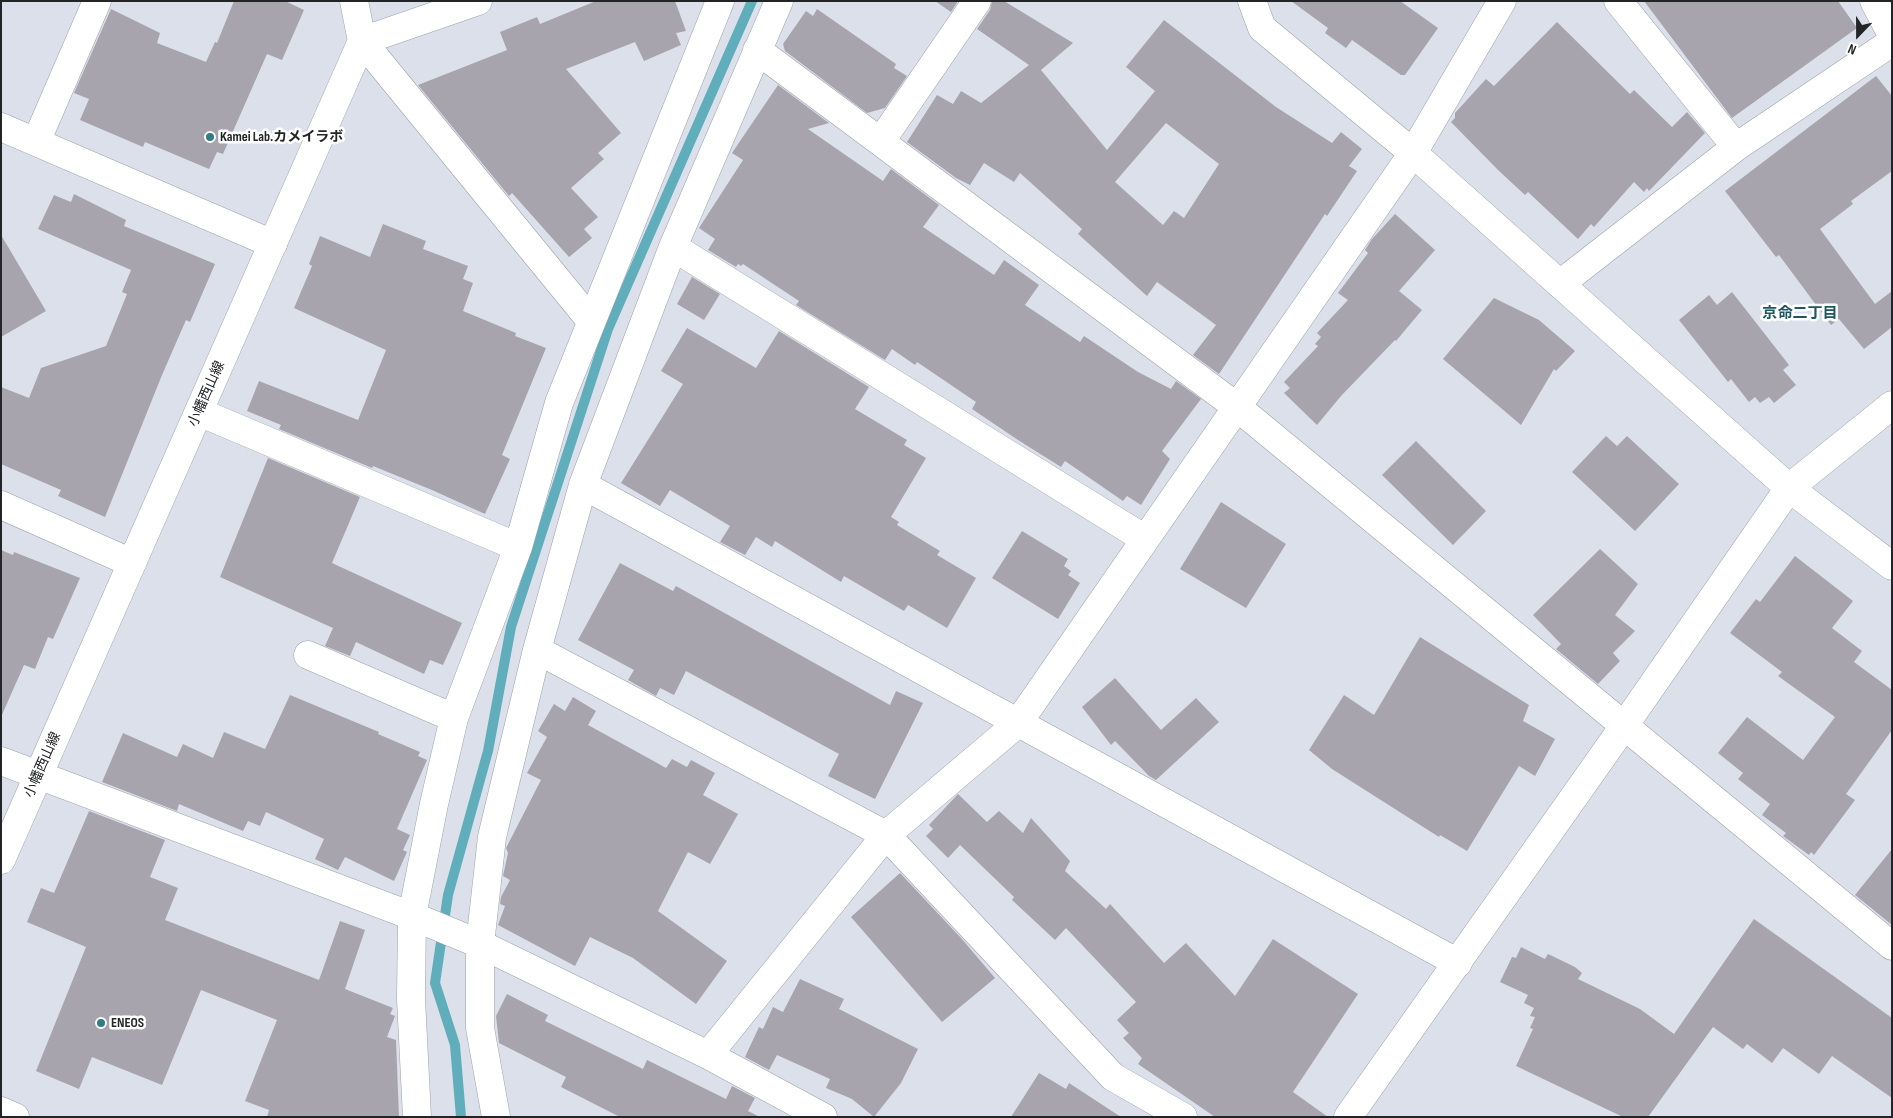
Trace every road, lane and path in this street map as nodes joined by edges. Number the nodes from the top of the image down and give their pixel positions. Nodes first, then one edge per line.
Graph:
1 (97, 1) edge
2 (354, 1) edge
3 (478, 1) edge
4 (720, 1) edge
5 (779, 1) edge
6 (977, 1) edge
7 (1252, 1) edge
8 (1502, 1) edge
9 (1618, 1) edge
10 (1874, 1) edge
11 (1892, 35) edge
12 (362, 41) junction
13 (1892, 42) edge
14 (757, 50) junction
15 (1, 127) edge
16 (881, 141) junction
17 (36, 142) junction
18 (1736, 147) junction
19 (1413, 153) junction
20 (273, 244) junction
21 (673, 247) junction
22 (1560, 284) junction
23 (591, 321) junction
24 (1892, 405) edge
25 (1237, 407) junction
26 (199, 412) junction
27 (584, 486) junction
28 (1789, 488) junction
29 (1, 505) edge
30 (1145, 539) junction
31 (518, 547) junction
32 (132, 563) junction
33 (1892, 566) edge
34 (537, 650) junction
35 (308, 655) dead end
36 (454, 718) junction
37 (1018, 723) junction
38 (1624, 726) junction
39 (1, 761) edge
40 (38, 776) junction
41 (886, 835) junction
42 (1, 860) edge
43 (412, 916) junction
44 (480, 944) junction
45 (1892, 946) edge
46 (1458, 962) junction
47 (708, 1055) junction
48 (1, 1111) edge
49 (15, 1117) edge
50 (417, 1117) edge
51 (496, 1117) edge
52 (822, 1117) edge
53 (1183, 1117) edge
54 (1348, 1117) edge

1 - 17 street
2 - 12 street
3 - 12 street
4 - 23 street
5 - 14 street
6 - 16 street
7 - 19 street
8 - 19 street
9 - 18 street
10 - 11 street
12 - 20 street, 小幡西山線
12 - 23 street
13 - 18 street
14 - 16 street
14 - 21 street
15 - 17 street
16 - 25 street
17 - 20 street
18 - 22 street
19 - 22 street
19 - 25 street
20 - 26 street, 小幡西山線
21 - 27 street
21 - 30 street
22 - 28 street
23 - 31 street
24 - 28 street
25 - 30 street
25 - 38 street
26 - 31 street
26 - 32 street, 小幡西山線
27 - 34 street
27 - 37 street
28 - 33 street
28 - 38 street
29 - 32 street
30 - 37 street
31 - 36 street
32 - 40 street, 小幡西山線
34 - 41 street
34 - 44 street
35 - 36 street
36 - 43 street
37 - 41 street
37 - 46 street
38 - 45 street
38 - 46 street
39 - 40 street
40 - 42 street, 小幡西山線
40 - 43 street
41 - 47 street
41 - 53 street
43 - 44 street
43 - 50 street
44 - 47 street
44 - 51 street
46 - 54 street
47 - 52 street
48 - 49 street

